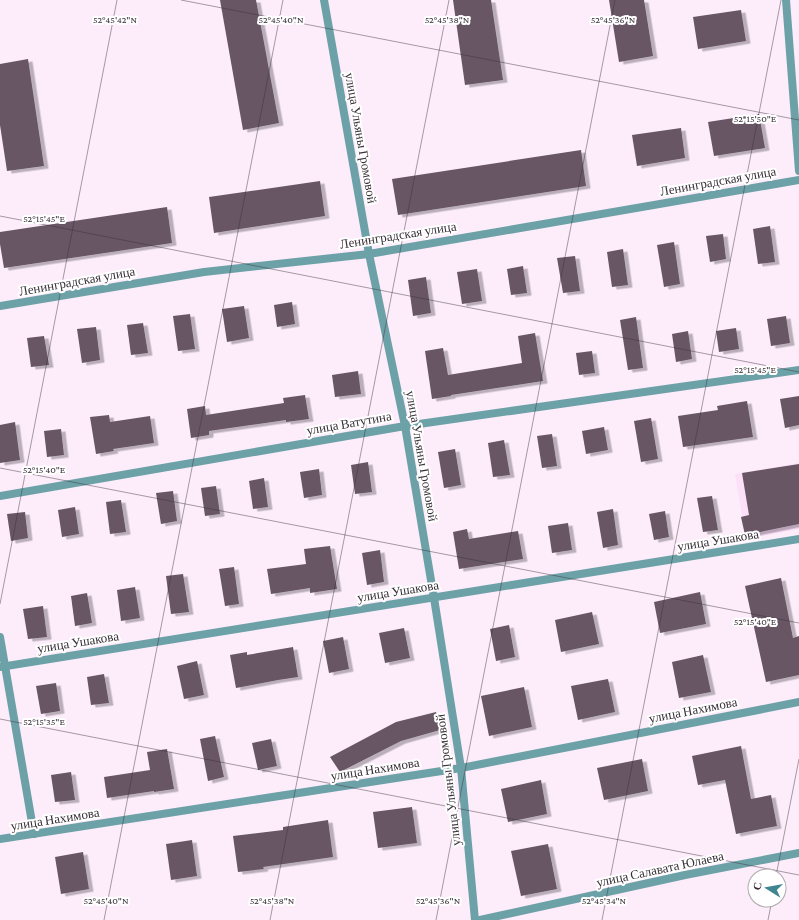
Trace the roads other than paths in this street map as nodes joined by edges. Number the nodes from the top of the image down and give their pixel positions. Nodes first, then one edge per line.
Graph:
1 (324, 0) edge
2 (786, 0) edge
3 (799, 171) edge
4 (799, 180) edge
5 (369, 254) junction
6 (0, 306) edge
7 (799, 370) edge
8 (406, 426) junction
9 (0, 496) edge
10 (799, 539) edge
11 (434, 598) junction
12 (0, 637) edge
13 (2, 666) edge
14 (799, 702) edge
15 (461, 768) junction
16 (34, 834) junction
17 (0, 839) edge
18 (799, 853) edge
19 (475, 920) edge
20 (480, 920) edge

1 - 5 street, улица Ульяны Громовой
2 - 3 street
4 - 5 street, Ленинградская улица
5 - 6 street, Ленинградская улица
5 - 8 street, улица Ульяны Громовой
7 - 8 street, улица Ватутина
8 - 9 street, улица Ватутина
8 - 11 street, улица Ульяны Громовой
10 - 11 street, улица Ушакова
11 - 13 street, улица Ушакова
11 - 15 street, улица Ульяны Громовой
12 - 13 street
13 - 16 street
14 - 15 street, улица Нахимова
15 - 16 street, улица Нахимова
15 - 19 street, улица Ульяны Громовой
16 - 17 street, улица Нахимова
18 - 20 street, улица Салавата Юлаева

